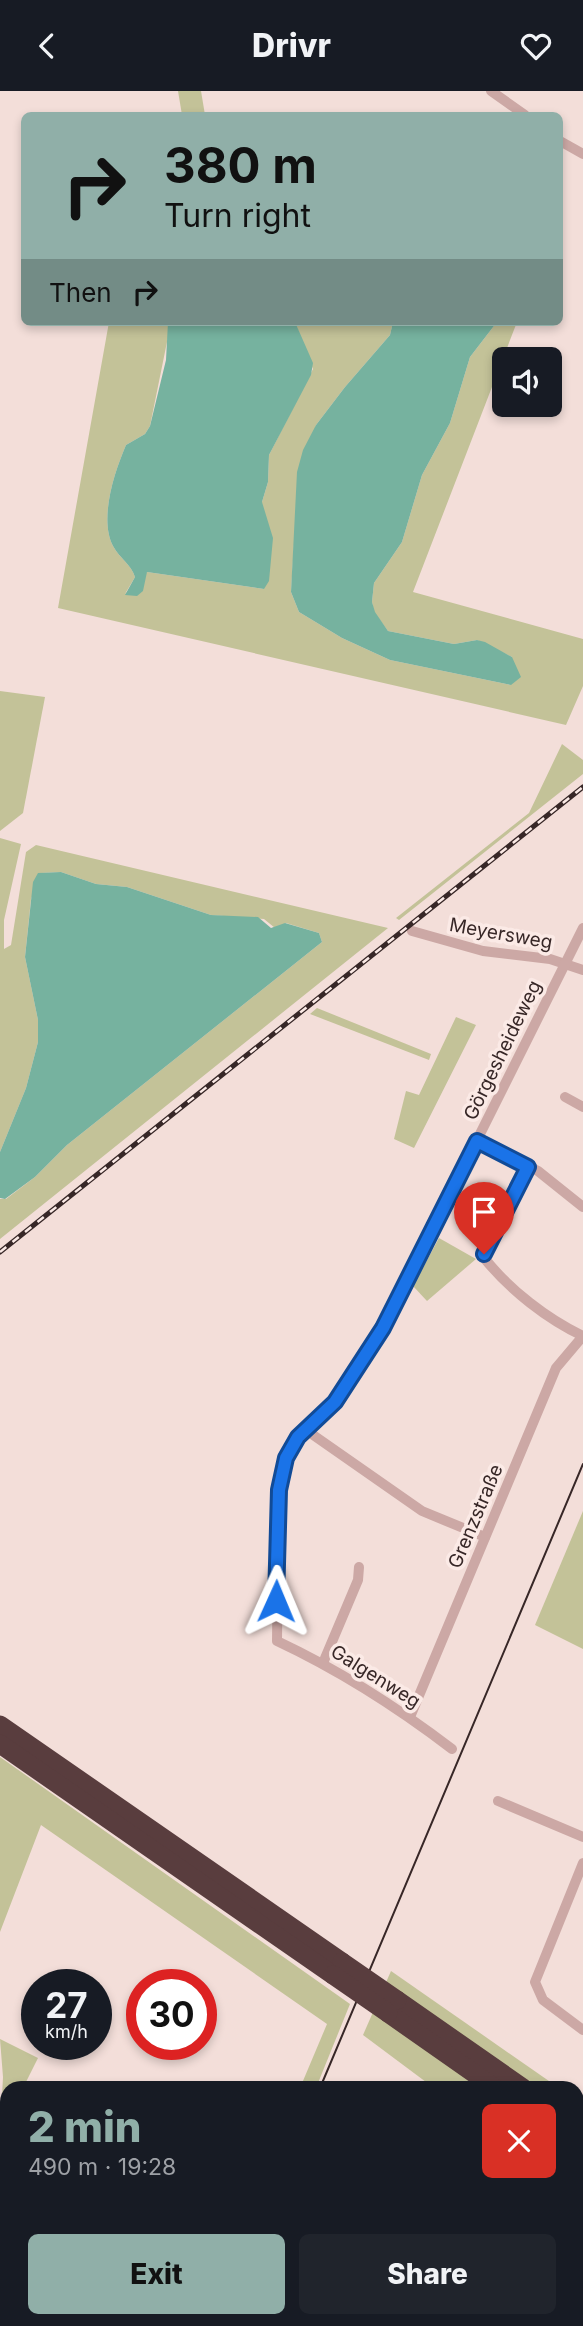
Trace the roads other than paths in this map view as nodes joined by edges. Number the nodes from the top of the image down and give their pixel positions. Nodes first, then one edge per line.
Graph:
1 (491, 91) edge
2 (521, 112) edge
3 (563, 143) edge
4 (583, 154) edge
5 (583, 928) edge
6 (412, 931) dead end
7 (565, 964) junction
8 (583, 970) edge
9 (565, 1097) dead end
10 (583, 1107) edge
11 (477, 1141) junction
12 (528, 1167) junction
13 (583, 1206) edge
14 (583, 1336) edge
15 (306, 1430) junction
16 (485, 1537) junction
17 (359, 1567) dead end
18 (277, 1641) joint
19 (323, 1663) junction
20 (410, 1717) junction
21 (0, 1725) edge
22 (0, 1744) edge
23 (452, 1749) dead end
24 (498, 1801) dead end
25 (583, 1837) edge
26 (583, 1863) edge
27 (337, 1969) junction
28 (394, 2011) junction
29 (583, 2030) edge
30 (465, 2081) edge
31 (486, 2081) edge
32 (511, 2081) edge

1 - 2 street
3 - 4 street
5 - 7 street, Görgesheideweg
6 - 7 street, Meyersweg
7 - 8 street, Meyersweg
7 - 11 street, Görgesheideweg
9 - 10 street
11 - 12 street
11 - 15 street, Görgesheideweg
12 - 13 street
12 - 14 street
14 - 16 street, Grenzstraße
15 - 16 street
15 - 18 street, Görgesheideweg
16 - 20 street, Grenzstraße
17 - 19 street
18 - 19 street, Galgenweg
19 - 20 street, Galgenweg
20 - 23 street, Galgenweg
21 - 27 highway
22 - 27 highway
24 - 25 street
26 - 29 street
27 - 28 highway, bridge
28 - 30 highway
28 - 31 highway
28 - 32 highway

